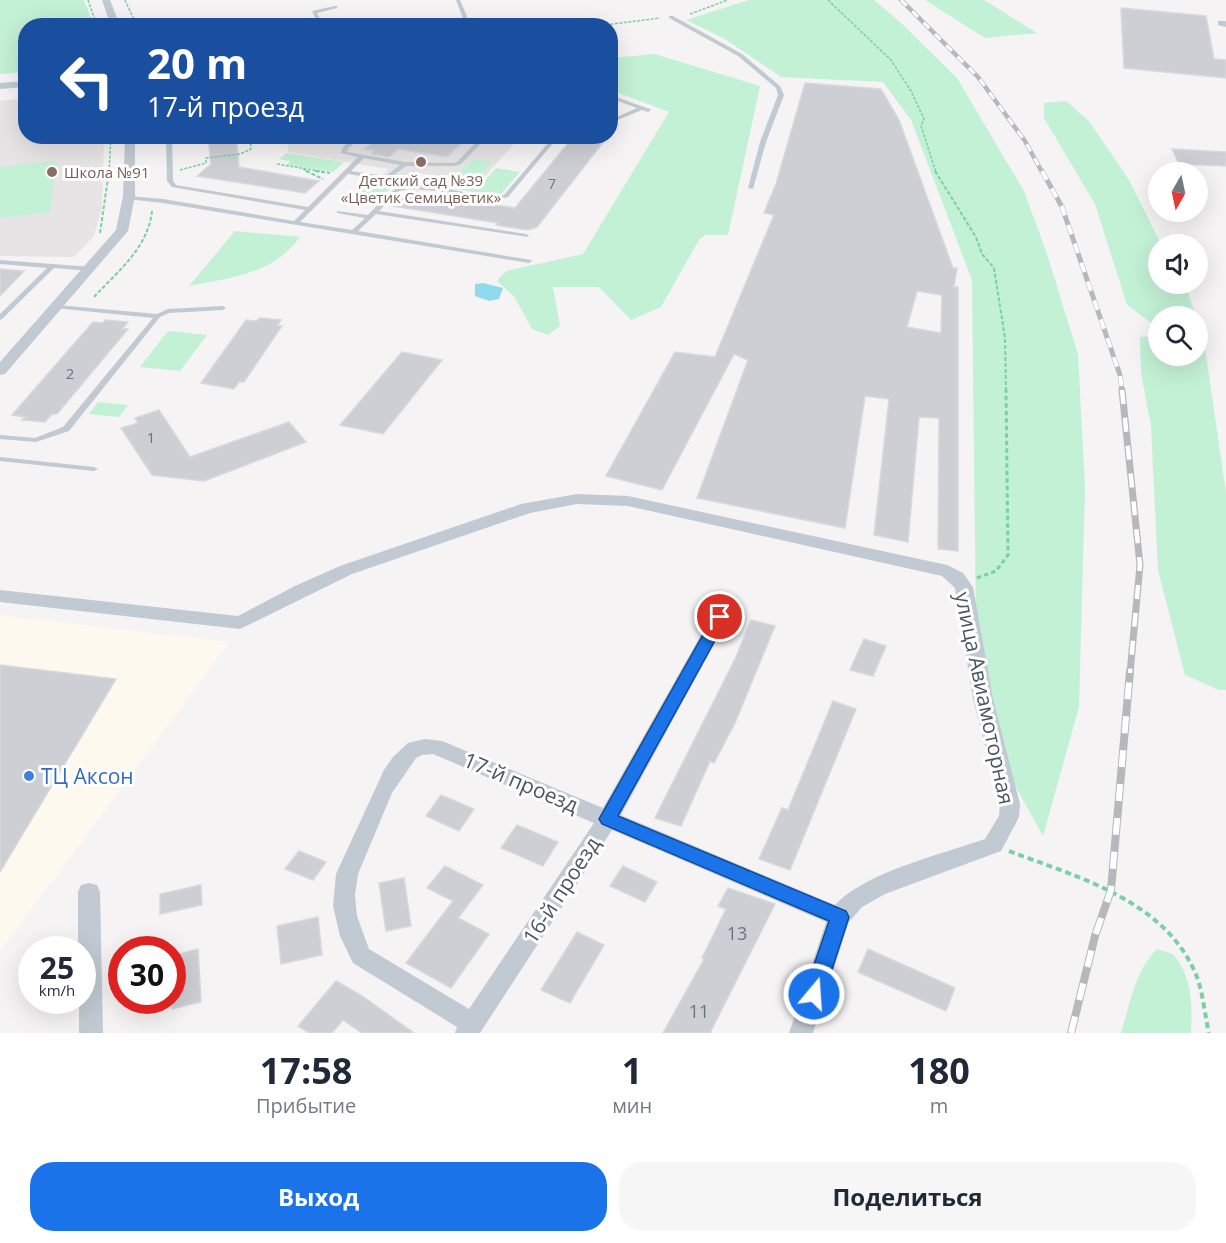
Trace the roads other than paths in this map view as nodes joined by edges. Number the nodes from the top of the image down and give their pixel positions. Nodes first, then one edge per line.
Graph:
1 (106, 0) edge
2 (458, 0) edge
3 (335, 7) dead end
4 (671, 17) road end
5 (113, 18) edge
6 (317, 18) edge
7 (466, 18) edge
8 (18, 85) edge
9 (0, 86) edge
10 (618, 99) edge
11 (641, 108) junction
12 (648, 110) dead end
13 (618, 118) edge
14 (130, 144) edge
15 (169, 144) edge
16 (350, 144) edge
17 (478, 144) edge
18 (550, 144) edge
19 (363, 156) junction
20 (405, 164) junction
21 (349, 172) junction
22 (751, 188) dead end
23 (129, 198) junction
24 (310, 209) junction
25 (339, 212) dead end
26 (372, 215) junction
27 (295, 223) junction
28 (354, 232) junction
29 (526, 236) dead end
30 (529, 261) dead end
31 (0, 262) edge
32 (52, 266) junction
33 (91, 269) junction
34 (57, 307) junction
35 (223, 309) dead end
36 (158, 316) junction
37 (0, 318) edge
38 (0, 371) edge
39 (0, 436) edge
40 (0, 459) edge
41 (94, 469) dead end
42 (0, 596) edge
43 (720, 617) dead end
44 (608, 819) junction
45 (89, 892) dead end
46 (839, 917) junction
47 (470, 1028) edge
48 (91, 1033) edge
49 (801, 1033) edge

1 - 5 street
2 - 7 lane
3 - 6 lane
4 - 22 lane
8 - 9 street
10 - 11 lane
11 - 12 lane
11 - 13 lane
14 - 23 street
15 - 24 lane
16 - 19 lane
17 - 20 lane
18 - 26 lane
19 - 20 lane
19 - 21 lane
20 - 21 lane
21 - 24 lane
23 - 27 lane
23 - 33 street
24 - 27 lane
25 - 26 lane
26 - 28 lane
26 - 29 lane
27 - 28 lane
28 - 30 lane
31 - 32 lane
32 - 33 lane
32 - 37 lane
33 - 34 street
34 - 36 lane
34 - 38 street
35 - 36 lane
36 - 39 lane
40 - 41 lane
42 - 46 street, улица Авиамоторная
43 - 44 street, 16-й проезд
44 - 46 street, 17-й проезд
44 - 47 street, 16-й проезд
44 - 47 street, 17-й проезд
45 - 48 street
46 - 49 street

